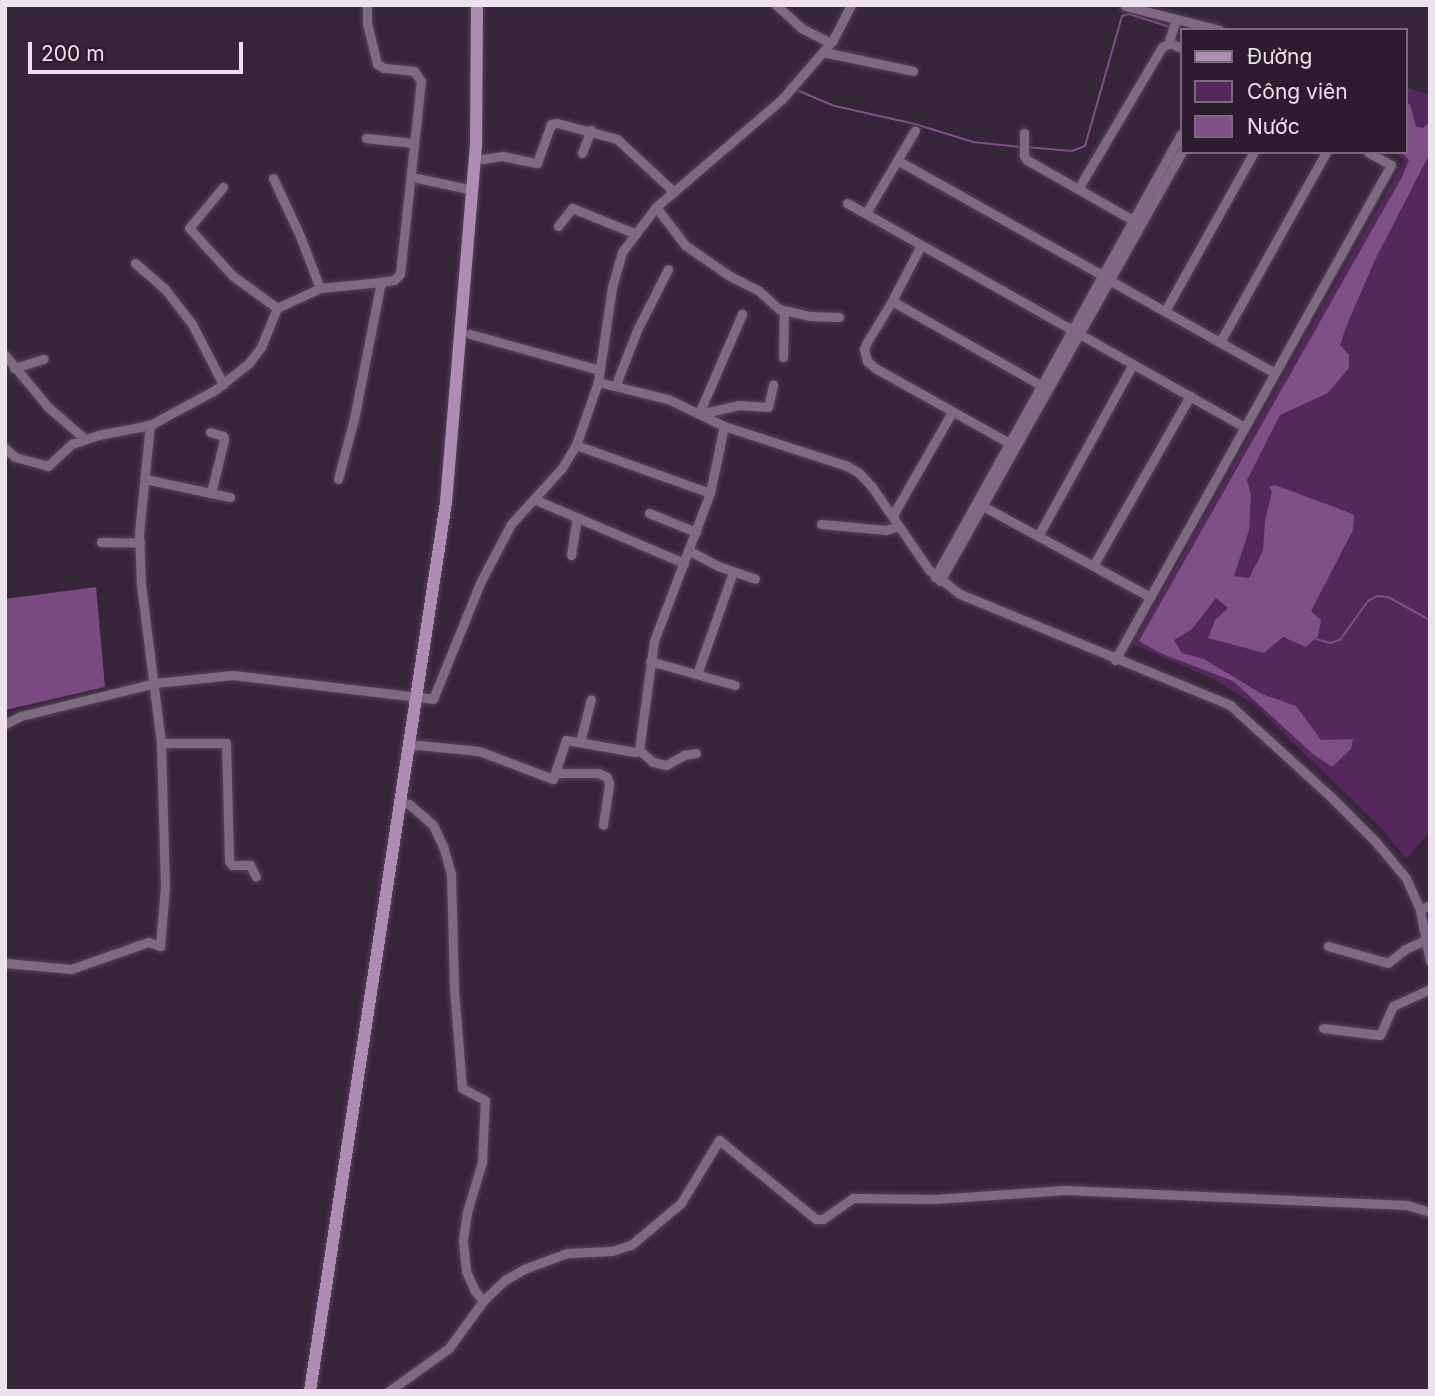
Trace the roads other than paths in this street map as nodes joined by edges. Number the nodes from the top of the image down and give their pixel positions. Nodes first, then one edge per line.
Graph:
1 (367, 5) edge
2 (477, 5) edge
3 (485, 5) edge
4 (776, 5) edge
5 (850, 5) edge
6 (1125, 6) edge
7 (1175, 22) junction
8 (1209, 28) edge
9 (1169, 40) junction
10 (830, 43) junction
11 (1180, 47) edge
12 (823, 52) junction
13 (913, 71) dead end
14 (591, 130) junction
15 (915, 130) dead end
16 (1180, 136) edge
17 (366, 138) dead end
18 (1024, 142) dead end
19 (414, 143) junction
20 (582, 153) dead end
21 (1181, 154) edge
22 (1253, 154) edge
23 (1325, 154) edge
24 (1372, 154) edge
25 (483, 159) junction
26 (897, 160) junction
27 (273, 177) dead end
28 (412, 177) junction
29 (223, 187) dead end
30 (1078, 189) junction
31 (473, 190) junction
32 (673, 191) junction
33 (847, 203) dead end
34 (656, 207) junction
35 (866, 214) junction
36 (1137, 223) junction
37 (558, 226) dead end
38 (634, 233) junction
39 (921, 245) junction
40 (135, 264) dead end
41 (668, 269) dead end
42 (1106, 277) junction
43 (381, 282) junction
44 (320, 288) junction
45 (892, 301) junction
46 (276, 308) junction
47 (784, 311) junction
48 (1166, 311) junction
49 (742, 314) dead end
50 (839, 317) dead end
51 (1075, 332) junction
52 (470, 334) junction
53 (1220, 342) junction
54 (5, 355) edge
55 (783, 357) dead end
56 (44, 359) dead end
57 (1133, 364) junction
58 (14, 368) junction
59 (600, 370) junction
60 (1275, 373) junction
61 (598, 382) junction
62 (223, 384) junction
63 (616, 384) junction
64 (773, 385) dead end
65 (1044, 387) junction
66 (1190, 396) junction
67 (702, 412) junction
68 (952, 412) junction
69 (150, 425) junction
70 (724, 426) junction
71 (1245, 427) junction
72 (209, 432) dead end
73 (85, 439) junction
74 (1009, 443) junction
75 (576, 445) junction
76 (5, 448) edge
77 (145, 479) junction
78 (338, 479) dead end
79 (212, 493) junction
80 (710, 493) junction
81 (230, 497) dead end
82 (536, 500) junction
83 (979, 504) junction
84 (649, 513) dead end
85 (893, 515) junction
86 (578, 519) junction
87 (821, 524) dead end
88 (898, 526) junction
89 (696, 532) junction
90 (1038, 536) junction
91 (101, 542) dead end
92 (139, 543) junction
93 (688, 551) junction
94 (571, 555) dead end
95 (684, 563) junction
96 (1093, 566) junction
97 (733, 572) junction
98 (755, 579) dead end
99 (937, 579) junction
100 (1150, 597) junction
101 (650, 660) junction
102 (1115, 660) junction
103 (697, 674) junction
104 (155, 683) junction
105 (735, 685) dead end
106 (421, 698) junction
107 (591, 699) dead end
108 (5, 724) edge
109 (580, 742) junction
110 (161, 743) junction
111 (413, 746) junction
112 (639, 750) junction
113 (696, 753) dead end
114 (556, 773) junction
115 (405, 803) junction
116 (603, 825) dead end
117 (256, 877) dead end
118 (1430, 905) edge
119 (1420, 910) junction
120 (1425, 940) junction
121 (1328, 946) dead end
122 (1430, 961) edge
123 (5, 963) edge
124 (1430, 989) edge
125 (1323, 1028) dead end
126 (1430, 1212) edge
127 (483, 1301) junction
128 (310, 1391) edge
129 (318, 1391) edge
130 (389, 1391) edge

1 - 19 street
2 - 31 main road
3 - 25 main road
4 - 10 street
5 - 10 street
6 - 7 street
7 - 8 street
7 - 9 street
9 - 11 street
9 - 30 street
10 - 12 street
12 - 13 street
12 - 32 street
14 - 20 street
14 - 25 street
14 - 32 street
15 - 26 street
16 - 36 street
17 - 19 street
18 - 30 street
19 - 28 street
21 - 36 street
22 - 48 street
23 - 53 street
24 - 60 street
25 - 52 main road
26 - 35 street
26 - 42 street
27 - 44 street
28 - 31 street
28 - 43 street
29 - 46 street
30 - 36 street
31 - 106 main road
32 - 34 street
33 - 35 street
34 - 38 street
34 - 47 street
35 - 39 street
36 - 42 street
37 - 38 street
38 - 59 street
39 - 45 street
39 - 51 street
40 - 62 street
41 - 63 street
42 - 48 street
42 - 51 street
43 - 44 street
43 - 78 street
44 - 46 street
45 - 65 street
45 - 68 street
46 - 62 street
47 - 50 street
47 - 55 street
48 - 53 street
49 - 67 street
51 - 57 street
51 - 65 street
52 - 59 street
52 - 106 main road
53 - 60 street
54 - 58 street
56 - 58 street
57 - 66 street
57 - 90 street
58 - 73 street
59 - 61 street
60 - 71 street
61 - 63 street
61 - 75 street
62 - 69 street
63 - 67 street
64 - 67 street
65 - 74 street
65 - 83 street
66 - 71 street
66 - 96 street
67 - 70 street
68 - 74 street
68 - 85 street
69 - 73 street
69 - 77 street
70 - 80 street
70 - 85 street
71 - 100 street
72 - 79 street
73 - 76 street
74 - 83 street
75 - 80 street
75 - 82 street
77 - 79 street
77 - 92 street
79 - 81 street
80 - 89 street
82 - 86 street
82 - 106 street
83 - 90 street
83 - 99 street
84 - 89 street
85 - 88 street
86 - 94 street
86 - 95 street
87 - 88 street
88 - 99 street
89 - 93 street
90 - 96 street
91 - 92 street
92 - 104 street
93 - 95 street
93 - 97 street
95 - 101 street
96 - 100 street
97 - 98 street
97 - 103 street
99 - 102 street
100 - 102 street
101 - 103 street
101 - 112 street
102 - 119 street
103 - 105 street
104 - 106 street
104 - 108 street
104 - 110 street
106 - 111 main road
107 - 109 street
109 - 112 street
109 - 114 street
110 - 117 street
110 - 123 street
111 - 114 street
111 - 115 main road
112 - 113 street
114 - 116 street
115 - 127 street
115 - 128 main road
115 - 129 main road
118 - 119 street
119 - 120 street
120 - 121 street
120 - 122 street
124 - 125 street
126 - 127 street
127 - 130 street

